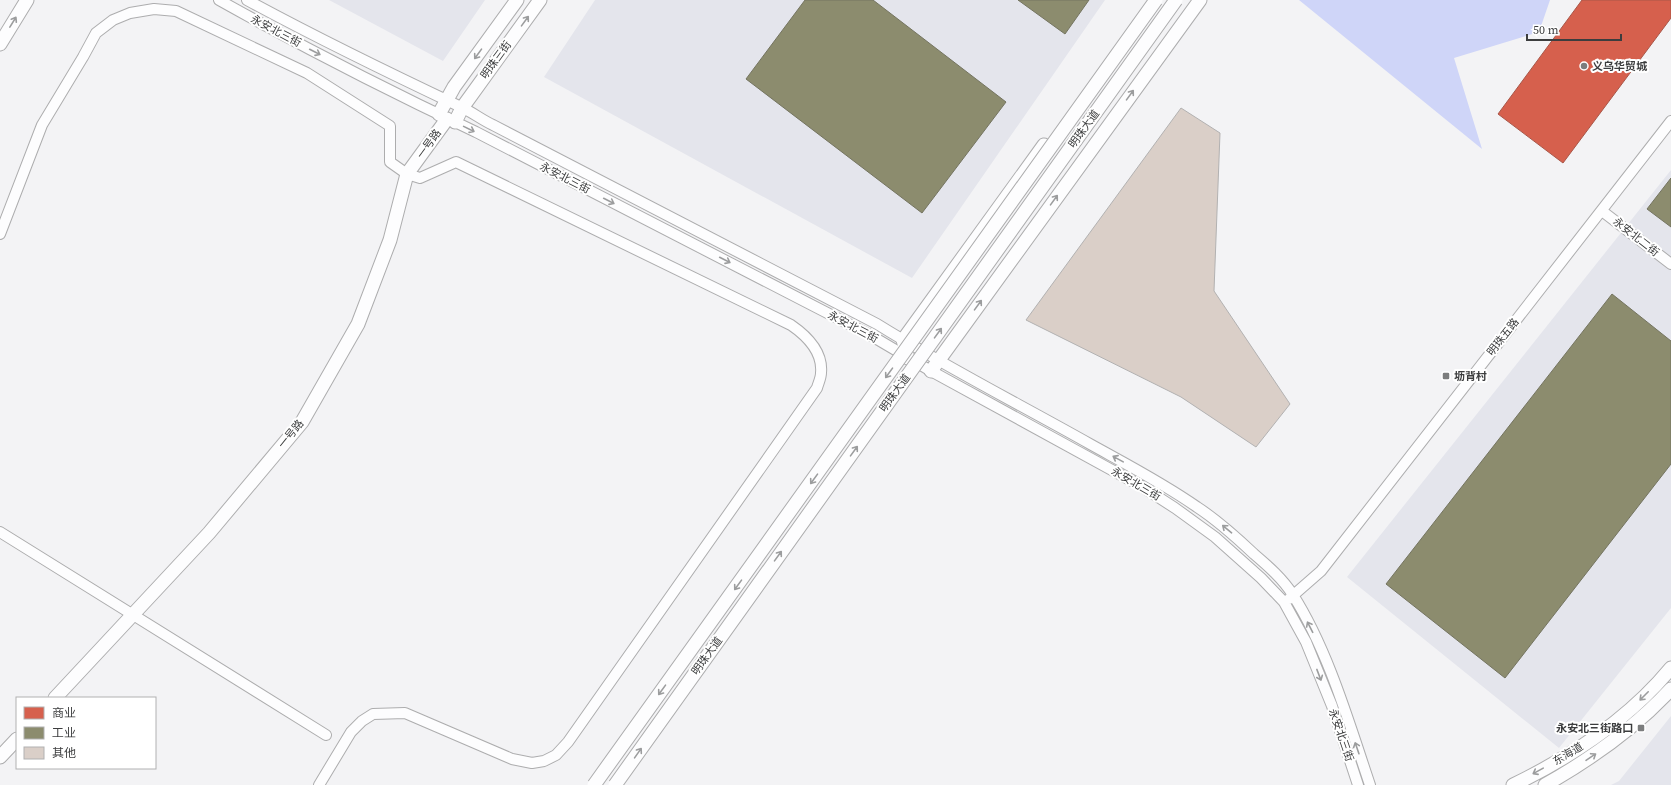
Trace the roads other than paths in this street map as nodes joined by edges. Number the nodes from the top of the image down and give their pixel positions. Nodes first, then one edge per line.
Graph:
1 (27, 0) edge
2 (219, 0) edge
3 (247, 0) edge
4 (517, 0) edge
5 (540, 0) edge
6 (1150, 0) edge
7 (1156, 0) edge
8 (1176, 0) edge
9 (1200, 0) edge
10 (0, 44) edge
11 (446, 101) junction
12 (462, 108) junction
13 (447, 119) junction
14 (1671, 121) edge
15 (407, 174) junction
16 (1602, 210) junction
17 (0, 234) edge
18 (1671, 264) edge
19 (903, 340) junction
20 (908, 358) junction
21 (934, 366) junction
22 (0, 532) edge
23 (1294, 596) junction
24 (1284, 602) junction
25 (133, 615) junction
26 (1671, 668) edge
27 (1671, 689) edge
28 (56, 697) edge
29 (326, 735) dead end
30 (16, 740) edge
31 (0, 757) edge
32 (319, 785) edge
33 (594, 785) edge
34 (615, 785) edge
35 (1358, 785) edge
36 (1370, 785) edge
37 (1513, 785) edge
38 (1546, 785) edge

10 -> 1 street
2 -> 13 street, 永安北三街
3 - 11 street, 永安北三街
4 -> 11 street, 明珠三街
12 -> 5 street, 明珠三街
6 - 19 street, 明珠大道
7 -> 33 street, 明珠大道, bridge
34 -> 8 street, 明珠大道, bridge
21 -> 9 street, 明珠大道
11 - 12 street, 永安北三街
11 - 13 street, 明珠三街
12 - 13 street, 明珠三街
12 - 19 street, 永安北三街
13 - 15 street, 一号路
13 -> 20 street, 永安北三街
14 - 16 street, 明珠五路
15 - 17 street
15 - 25 street, 一号路
15 - 32 street
16 - 18 street, 永安北二街
16 - 23 street, 明珠五路
19 - 20 street, 明珠大道
19 - 21 street, 永安北三街
20 - 21 street, 永安北三街
23 -> 21 street, 永安北三街
21 - 24 street, 永安北三街
22 - 25 street
23 - 24 street, 明珠五路
36 -> 23 street, 永安北三街
24 -> 35 street, 永安北三街
25 - 28 street, 一号路
25 - 29 street
26 -> 37 street, 东海道
38 -> 27 street, 东海道
30 - 31 street

